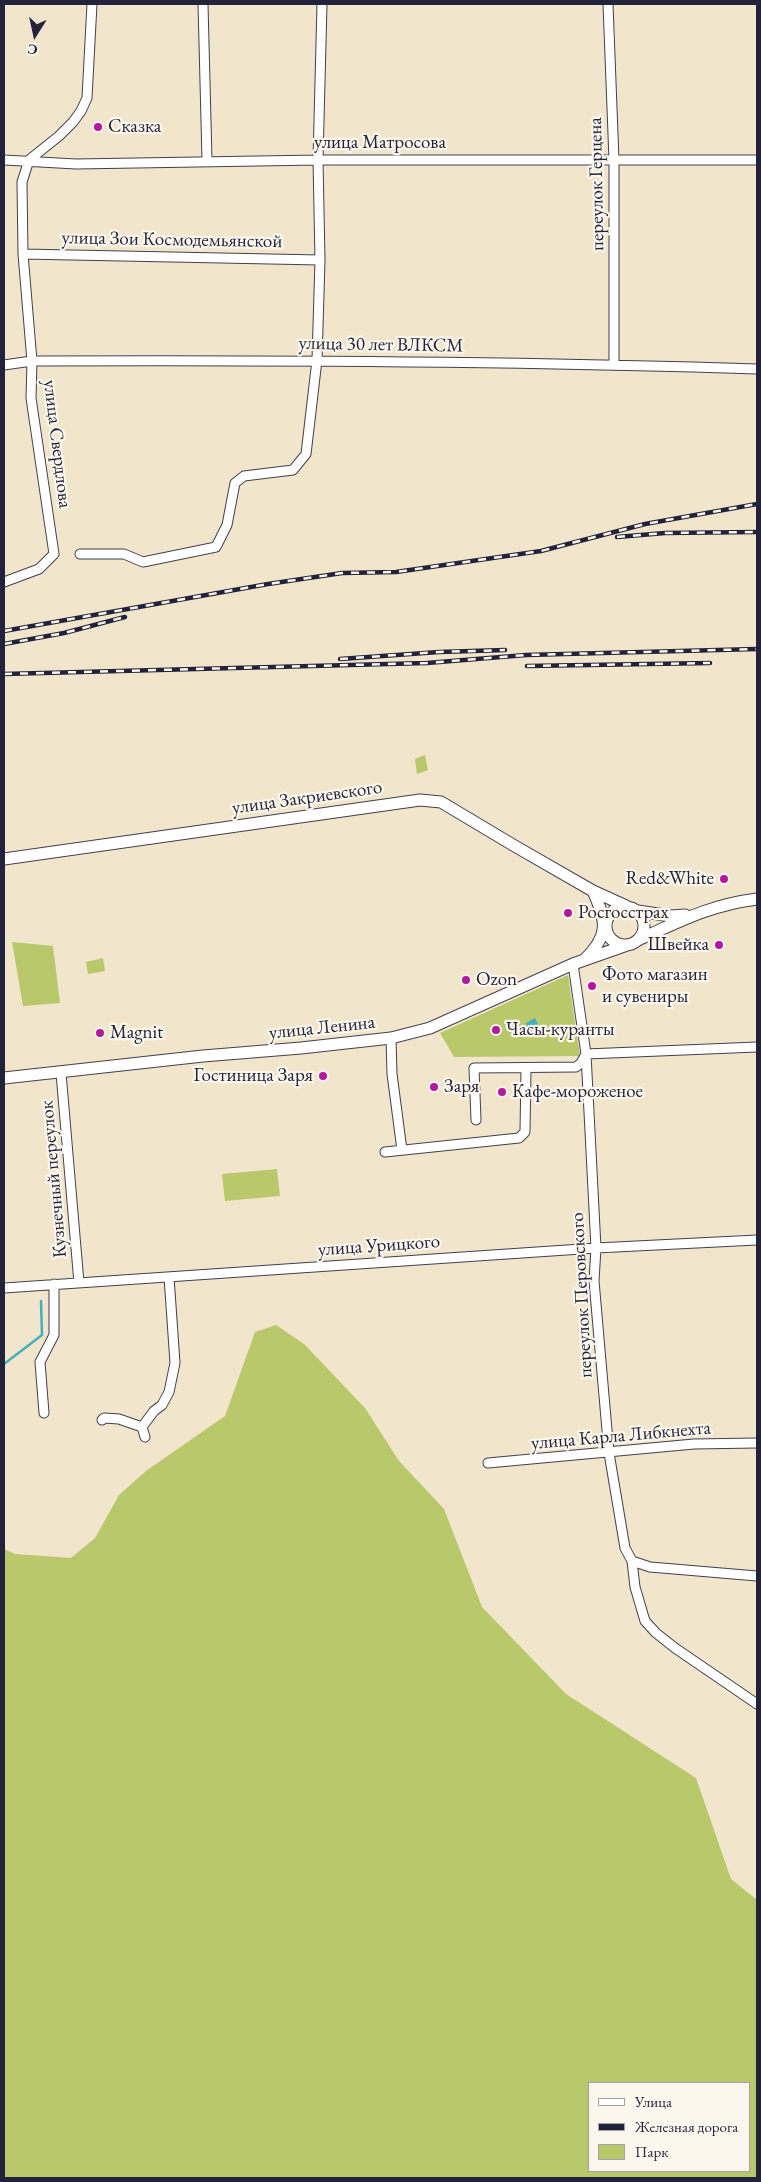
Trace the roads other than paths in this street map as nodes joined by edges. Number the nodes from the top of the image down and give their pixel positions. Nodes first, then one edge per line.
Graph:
1 (92, 4) edge
2 (203, 4) edge
3 (322, 4) edge
4 (608, 4) edge
5 (4, 160) edge
6 (29, 160) junction
7 (207, 160) junction
8 (318, 160) junction
9 (614, 160) junction
10 (757, 160) edge
11 (23, 254) junction
12 (320, 260) junction
13 (317, 360) junction
14 (32, 361) junction
15 (614, 364) junction
16 (4, 366) edge
17 (757, 369) edge
18 (80, 554) dead end
19 (4, 582) edge
20 (4, 859) edge
21 (593, 891) junction
22 (757, 899) edge
23 (626, 906) junction
24 (638, 911) junction
25 (692, 914) junction
26 (605, 925) junction
27 (638, 940) junction
28 (627, 945) junction
29 (573, 964) junction
30 (391, 1038) junction
31 (757, 1047) edge
32 (586, 1054) junction
33 (526, 1068) junction
34 (61, 1073) junction
35 (4, 1078) edge
36 (476, 1120) dead end
37 (402, 1150) junction
38 (385, 1152) dead end
39 (757, 1240) edge
40 (596, 1248) junction
41 (169, 1277) junction
42 (79, 1282) junction
43 (54, 1284) junction
44 (4, 1288) edge
45 (44, 1413) dead end
46 (102, 1420) dead end
47 (142, 1427) junction
48 (145, 1437) dead end
49 (757, 1443) edge
50 (609, 1453) junction
51 (488, 1463) dead end
52 (632, 1561) junction
53 (757, 1576) edge
54 (757, 1704) edge

1 - 6 street
2 - 7 street
3 - 8 street
4 - 9 street, переулок Герцена
5 - 6 street, улица Матросова
6 - 7 street, улица Матросова
6 - 11 street, улица Свердлова
7 - 8 street, улица Матросова
8 - 9 street, улица Матросова
8 - 12 street
9 - 10 street, улица Матросова
9 - 15 street, переулок Герцена
11 - 12 street, улица Зои Космодемьянской
11 - 14 street, улица Свердлова
12 - 13 street
13 - 14 street, улица 30 лет ВЛКСМ
13 - 15 street, улица 30 лет ВЛКСМ
13 - 18 street
14 - 16 street, улица 30 лет ВЛКСМ
14 - 19 street, улица Свердлова
15 - 17 street, улица 30 лет ВЛКСМ
20 - 21 main road, улица Закриевского
21 - 23 main road, улица Закриевского
21 - 26 main road
22 - 25 main road, улица Ленина
23 - 24 main road
23 - 26 main road
24 - 25 main road
24 - 27 main road
25 - 27 main road, улица Ленина
26 - 28 main road
26 - 29 main road
27 - 28 main road, улица Ленина
28 - 29 main road, улица Ленина
29 - 30 main road, улица Ленина
29 - 32 street, переулок Перовского
30 - 34 main road, улица Ленина
30 - 37 street
31 - 32 street
32 - 33 street
32 - 40 street, переулок Перовского
33 - 36 street
33 - 37 street
34 - 35 main road, улица Ленина
34 - 42 street, Кузнечный переулок
37 - 38 street
39 - 40 street, улица Урицкого
40 - 41 street, улица Урицкого
40 - 50 street, переулок Перовского
41 - 42 street, улица Урицкого
41 - 47 street
42 - 43 street, улица Урицкого
43 - 44 street, улица Урицкого
43 - 45 street
46 - 47 street
47 - 48 street
49 - 50 street, улица Карла Либкнехта
50 - 51 street, улица Карла Либкнехта
50 - 52 street, переулок Перовского
52 - 53 street
52 - 54 street, переулок Перовского

